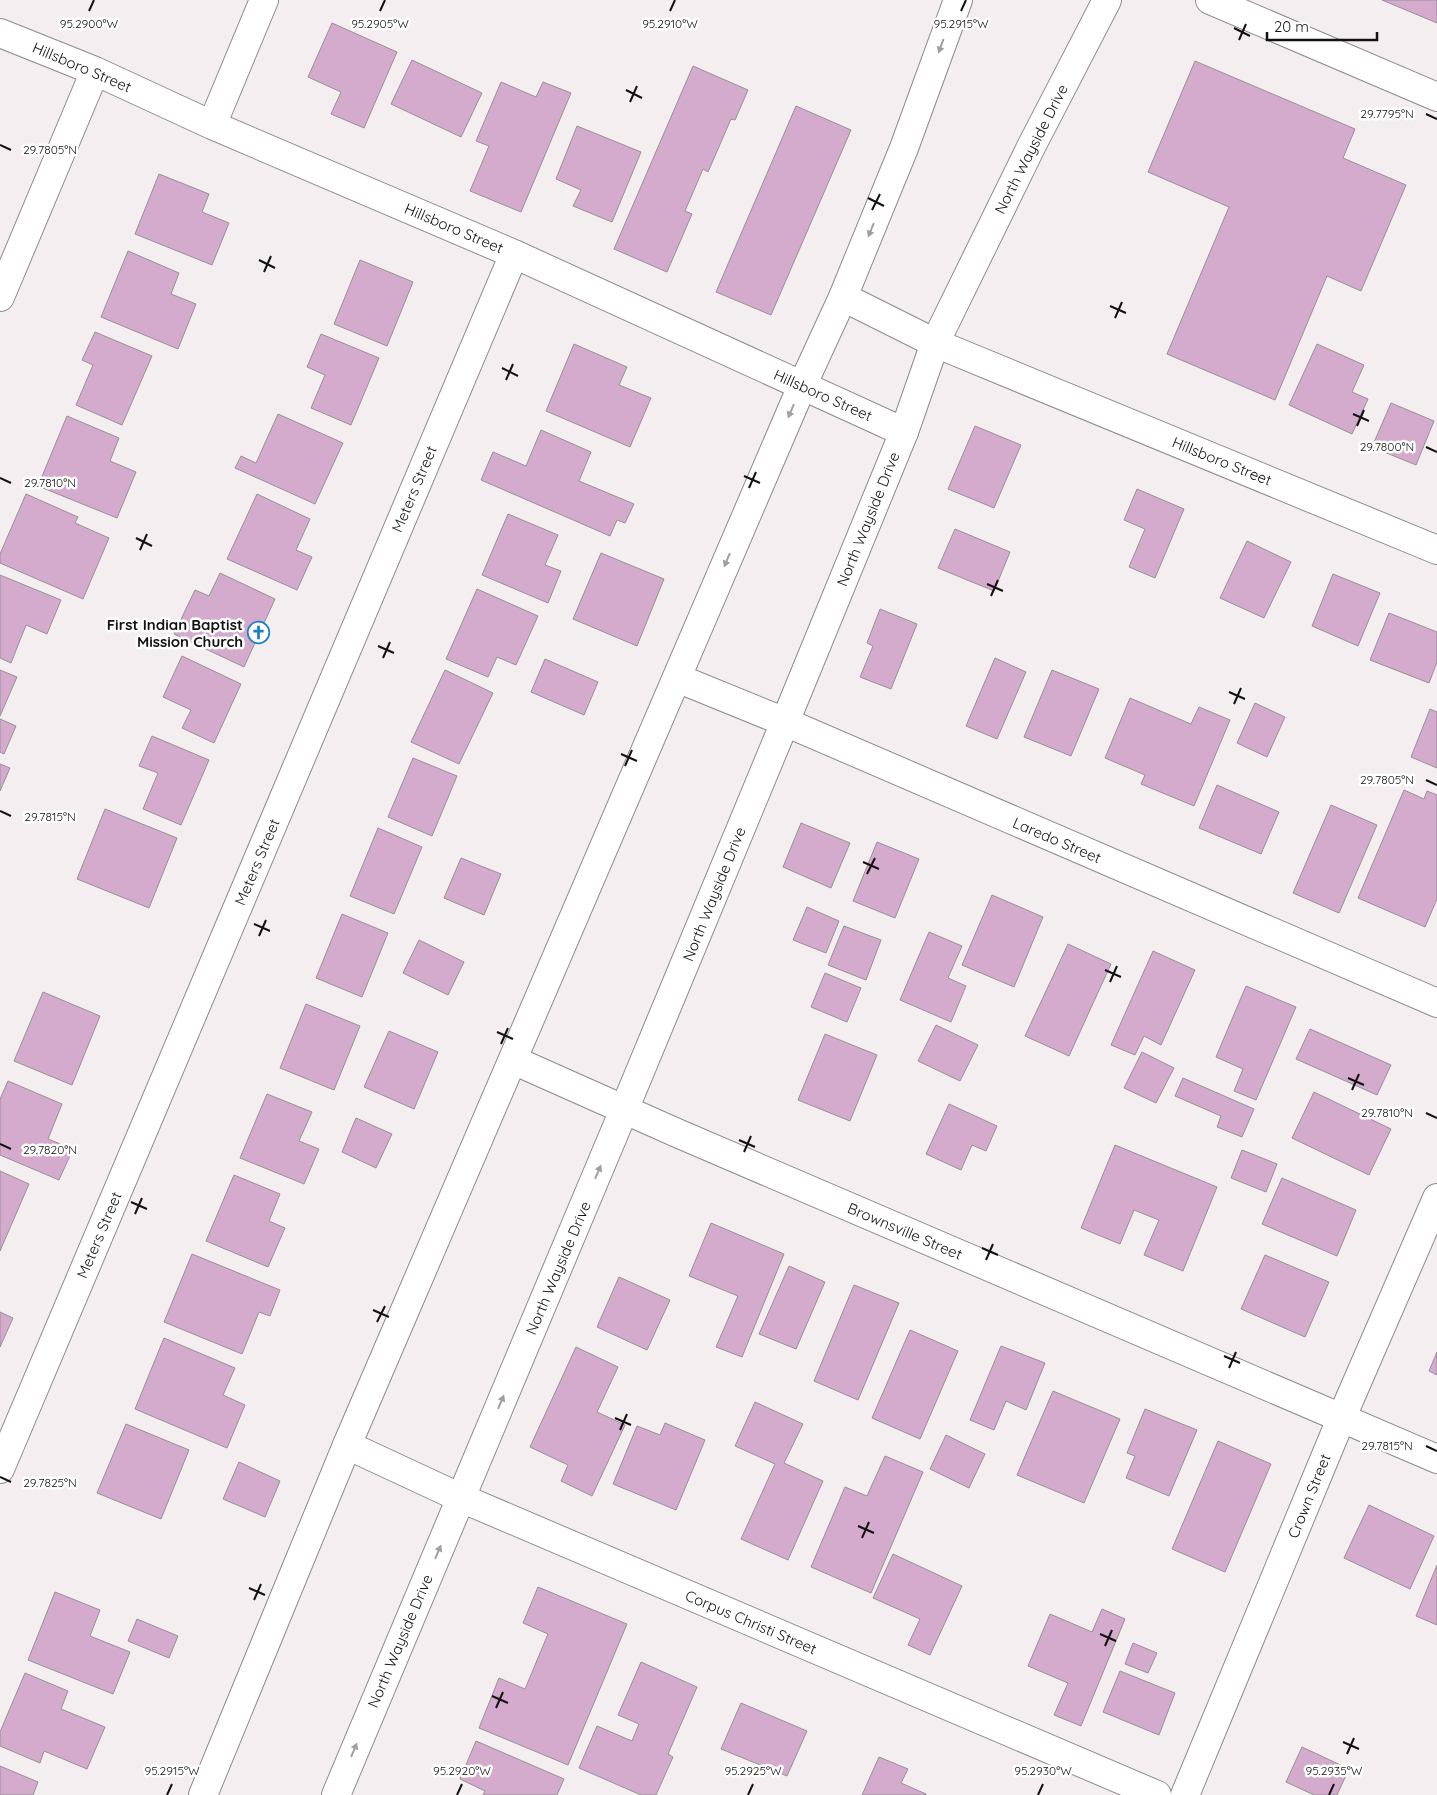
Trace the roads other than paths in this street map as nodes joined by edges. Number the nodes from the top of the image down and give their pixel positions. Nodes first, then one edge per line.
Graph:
1 (264, 0) edge
2 (958, 0) edge
3 (1107, 0) edge
4 (1210, 0) edge
5 (0, 33) edge
6 (95, 72) junction
7 (1437, 97) edge
8 (212, 125) junction
9 (514, 254) junction
10 (0, 297) edge
11 (843, 297) junction
12 (935, 343) junction
13 (802, 386) junction
14 (904, 432) junction
15 (1437, 550) edge
16 (677, 678) junction
17 (785, 722) junction
18 (1437, 1003) edge
19 (513, 1060) junction
20 (624, 1110) junction
21 (1437, 1198) edge
22 (1341, 1419) junction
23 (347, 1445) junction
24 (1437, 1459) edge
25 (0, 1469) edge
26 (461, 1498) junction
27 (203, 1795) edge
28 (336, 1795) edge
29 (1157, 1795) edge
30 (1185, 1795) edge

1 - 8 street
2 -> 11 street
3 - 12 street, North Wayside Drive
4 - 7 street
5 - 6 street, Hillsboro Street
6 - 8 street, Hillsboro Street
6 - 10 street
8 - 9 street, Hillsboro Street
9 - 13 street, Hillsboro Street
9 - 25 street, Meters Street
11 - 12 street, Hillsboro Street
11 - 13 street
12 - 14 street, North Wayside Drive
12 - 15 street, Hillsboro Street
13 - 14 street, Hillsboro Street
13 -> 16 street
14 - 17 street, North Wayside Drive
16 - 17 street, Laredo Street
16 - 19 street
17 - 18 street, Laredo Street
17 - 20 street, North Wayside Drive
19 - 20 street, Brownsville Street
19 - 23 street
20 - 22 street, Brownsville Street
26 -> 20 street, North Wayside Drive
21 - 22 street, Crown Street
22 - 24 street, Brownsville Street
22 - 30 street, Crown Street
23 - 26 street, Corpus Christi Street
23 - 27 street
28 -> 26 street, North Wayside Drive
26 - 29 street, Corpus Christi Street

